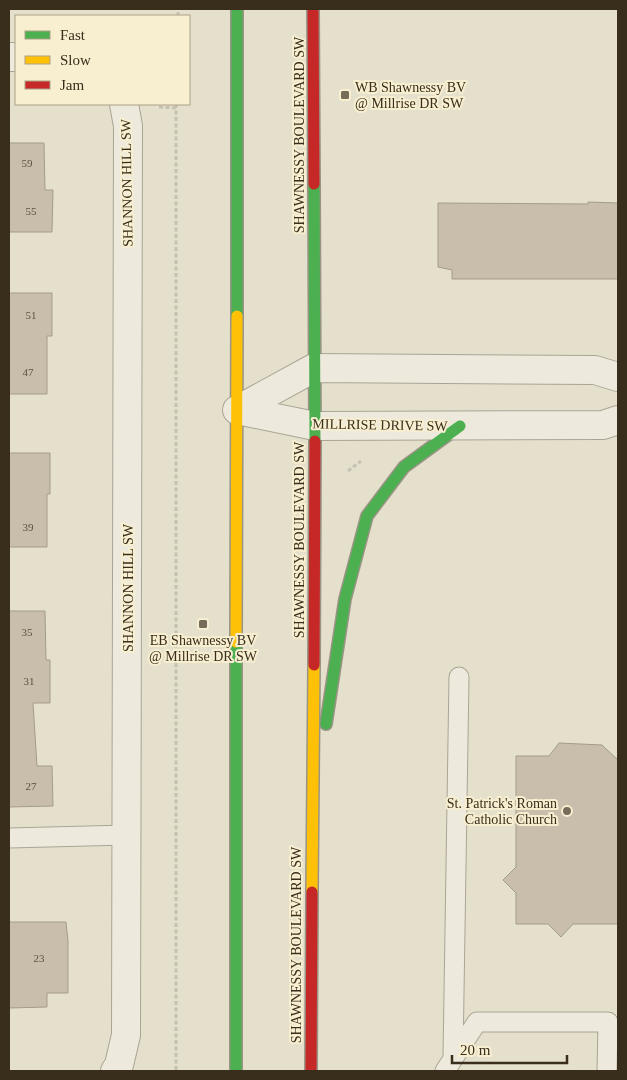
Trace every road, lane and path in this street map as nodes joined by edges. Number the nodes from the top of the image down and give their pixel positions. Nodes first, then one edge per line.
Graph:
1 (237, 9) edge
2 (313, 9) edge
3 (124, 105) edge
4 (176, 105) edge
5 (314, 368) junction
6 (618, 378) edge
7 (237, 410) junction
8 (618, 420) edge
9 (315, 426) junction
10 (460, 426) junction
11 (459, 677) dead end
12 (311, 822) junction
13 (127, 835) junction
14 (9, 838) edge
15 (449, 1064) edge
16 (115, 1071) edge
17 (176, 1071) edge
18 (236, 1071) edge
19 (311, 1071) edge
20 (607, 1071) edge

1 - 7 main road
2 - 5 main road, SHAWNESSY BOULEVARD SW
3 - 13 street, SHANNON HILL SW
4 - 17 path
5 - 6 street
5 - 7 street
5 - 9 main road, SHAWNESSY BOULEVARD SW
7 - 9 street, MILLRISE DRIVE SW
7 - 18 main road
8 - 10 street, MILLRISE DRIVE SW
9 - 10 street, MILLRISE DRIVE SW
9 - 12 main road, SHAWNESSY BOULEVARD SW
10 - 12 main road
11 - 15 lane
12 - 19 main road, SHAWNESSY BOULEVARD SW
13 - 14 lane
13 - 16 street, SHANNON HILL SW
15 - 20 lane

